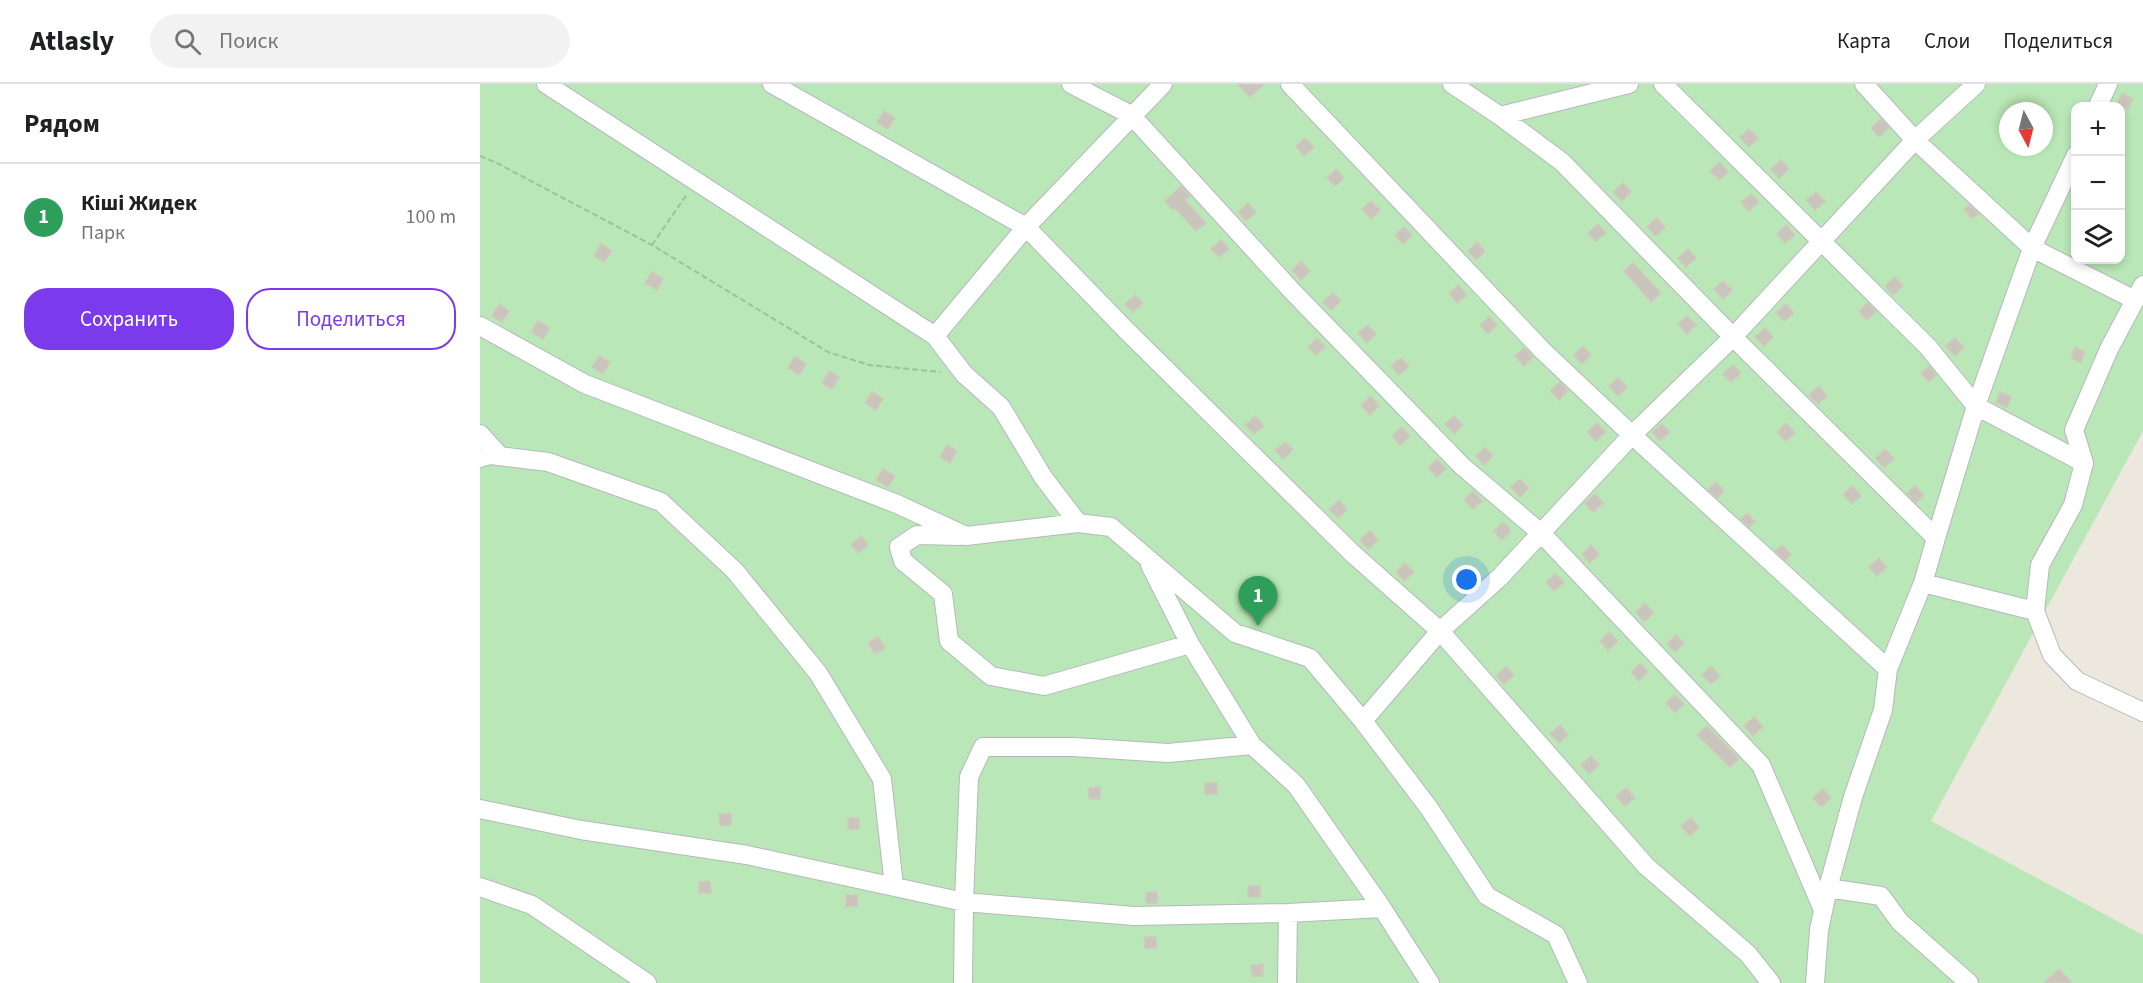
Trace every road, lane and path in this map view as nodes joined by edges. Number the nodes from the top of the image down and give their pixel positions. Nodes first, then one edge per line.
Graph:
1 (546, 84) edge
2 (772, 84) edge
3 (1071, 84) edge
4 (1162, 84) edge
5 (1290, 84) edge
6 (1452, 84) edge
7 (1629, 84) edge
8 (1663, 84) edge
9 (1864, 84) edge
10 (1976, 84) edge
11 (2108, 84) edge
12 (2100, 102) edge
13 (1131, 115) junction
14 (1500, 116) junction
15 (1915, 140) junction
16 (480, 156) edge
17 (2076, 156) edge
18 (695, 181) junction
19 (1026, 227) junction
20 (1822, 241) junction
21 (652, 245) junction
22 (2032, 248) junction
23 (2139, 293) edge
24 (480, 326) edge
25 (934, 336) junction
26 (1733, 337) junction
27 (964, 374) junction
28 (1976, 406) junction
29 (480, 434) edge
30 (1632, 435) junction
31 (500, 456) junction
32 (480, 458) edge
33 (2084, 463) junction
34 (1078, 523) junction
35 (1542, 534) junction
36 (966, 536) junction
37 (1935, 538) junction
38 (1146, 556) junction
39 (1923, 583) junction
40 (2035, 611) junction
41 (1440, 631) junction
42 (1190, 644) junction
43 (1888, 669) junction
44 (2143, 712) edge
45 (1363, 721) junction
46 (1252, 746) junction
47 (480, 809) edge
48 (894, 886) junction
49 (480, 887) edge
50 (1828, 888) junction
51 (964, 903) junction
52 (1382, 908) junction
53 (1823, 910) junction
54 (1288, 913) junction
55 (647, 983) edge
56 (963, 983) edge
57 (1287, 983) edge
58 (1430, 983) edge
59 (1578, 983) edge
60 (1771, 983) edge
61 (1815, 983) edge
62 (1969, 983) edge

1 - 18 street
2 - 19 street
3 - 13 street
4 - 13 street
5 - 30 street
6 - 14 street
7 - 14 street
8 - 20 street
9 - 15 street
10 - 15 street
11 - 12 street
13 - 19 street
13 - 35 street
14 - 26 street
15 - 20 street
15 - 22 street
16 - 21 path
17 - 22 street
18 - 21 path
18 - 25 street
19 - 25 street
19 - 41 street
20 - 26 street
20 - 28 street
21 - 27 path
22 - 23 street
22 - 28 street
23 - 33 street
24 - 36 street
25 - 27 street
26 - 30 street
26 - 37 street
27 - 34 street
28 - 33 street
28 - 37 street
29 - 31 street
30 - 35 street
30 - 43 street
31 - 32 street
31 - 48 street
33 - 40 street
34 - 36 street
34 - 38 street
35 - 41 street
35 - 53 street
36 - 42 street
37 - 39 street
38 - 42 street
38 - 45 street
39 - 40 street
39 - 43 street
40 - 44 street
41 - 45 street
41 - 60 street
42 - 46 street
43 - 50 street
45 - 59 street
46 - 51 street
46 - 52 street
47 - 48 street
48 - 51 street
49 - 55 street
50 - 53 street
50 - 62 street
51 - 54 street
51 - 56 street
52 - 54 street
52 - 58 street
53 - 61 street
54 - 57 street

